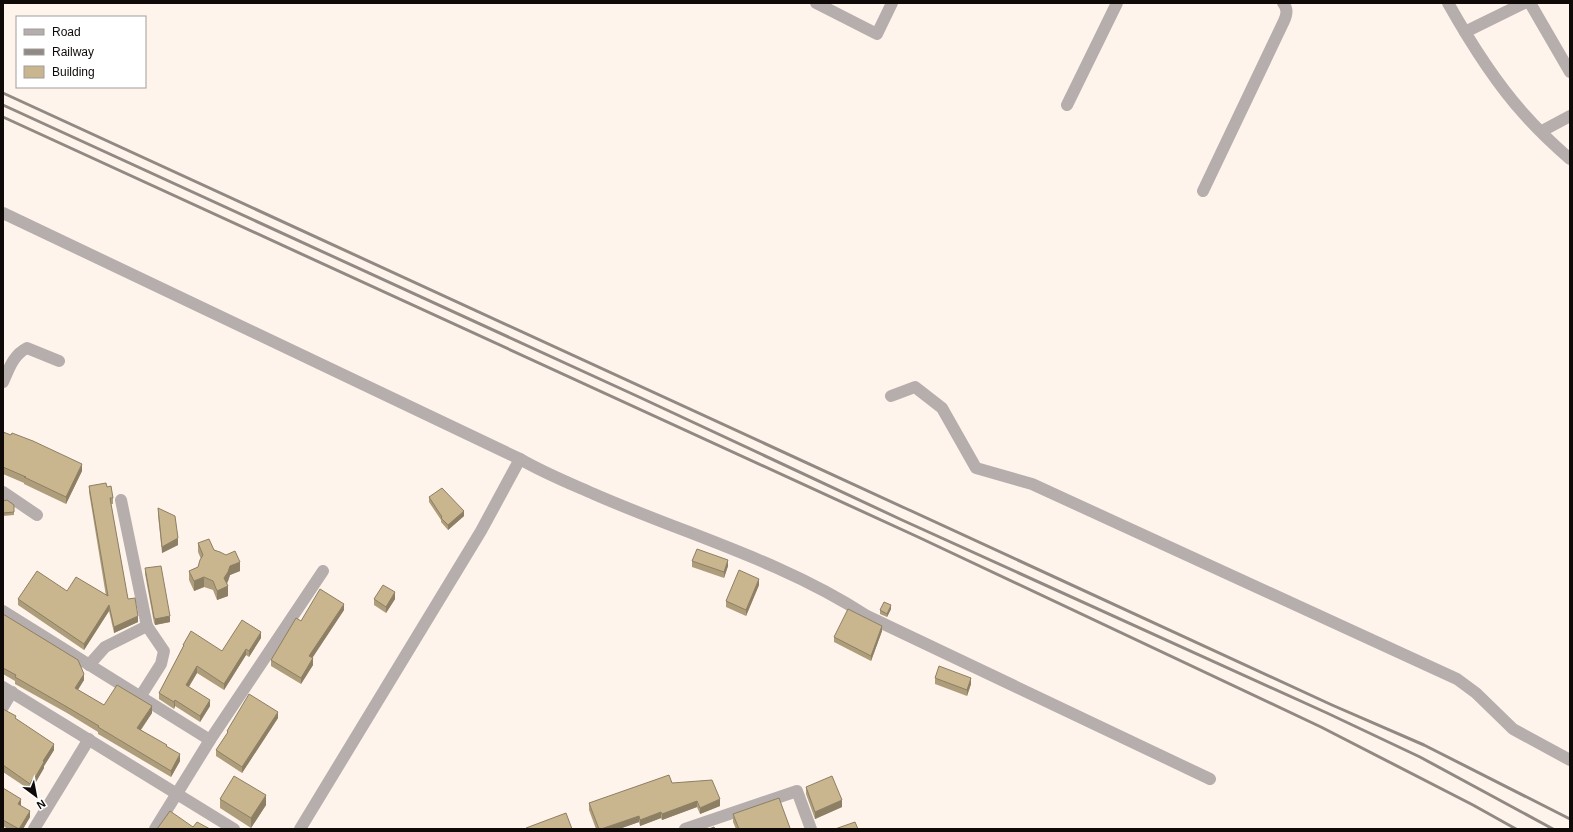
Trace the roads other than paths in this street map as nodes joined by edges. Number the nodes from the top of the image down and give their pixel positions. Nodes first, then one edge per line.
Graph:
1 (816, 3) edge
2 (892, 3) edge
3 (1117, 3) edge
4 (1283, 3) edge
5 (1448, 3) edge
6 (1524, 3) edge
7 (1530, 3) edge
8 (1465, 32) junction
9 (1570, 72) edge
10 (1067, 105) dead end
11 (1570, 116) edge
12 (1542, 132) junction
13 (1570, 159) edge
14 (1203, 191) dead end
15 (3, 213) edge
16 (59, 361) dead end
17 (3, 382) edge
18 (891, 396) dead end
19 (520, 459) junction
20 (3, 492) edge
21 (121, 500) dead end
22 (37, 515) dead end
23 (323, 571) dead end
24 (3, 611) edge
25 (147, 626) junction
26 (89, 665) junction
27 (8, 689) edge
28 (140, 697) junction
29 (3, 706) edge
30 (88, 739) junction
31 (210, 740) junction
32 (1570, 760) edge
33 (1210, 779) dead end
34 (177, 793) junction
35 (34, 829) edge
36 (155, 829) edge
37 (234, 829) edge
38 (300, 829) edge
39 (685, 829) edge
40 (811, 829) edge

1 - 2 street
3 - 10 street
4 - 14 street
5 - 8 street
6 - 8 street
7 - 9 street
8 - 12 street
11 - 12 street
12 - 13 street
15 - 19 street
16 - 17 street
18 - 32 street
19 - 33 street
19 - 38 street
20 - 22 street
21 - 25 street
23 - 31 street
24 - 26 street
25 - 26 street
25 - 28 street
26 - 28 street
27 - 29 street
27 - 30 street
28 - 31 street
30 - 34 street
30 - 35 street
31 - 34 street
34 - 36 street
34 - 37 street
39 - 40 street

